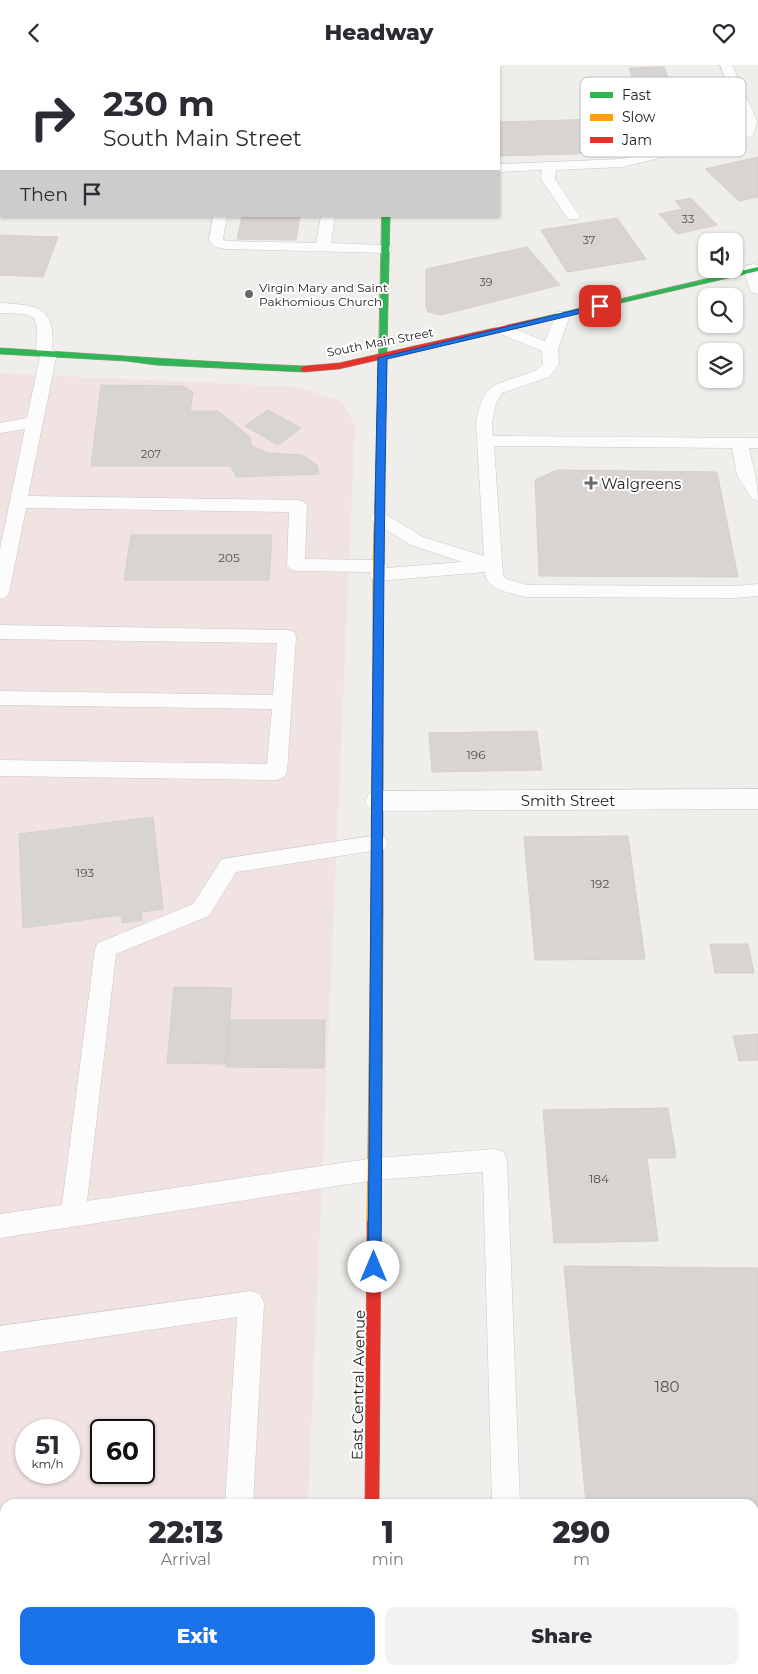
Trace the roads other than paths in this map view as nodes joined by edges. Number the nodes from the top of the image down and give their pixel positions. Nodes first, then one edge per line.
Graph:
1 (726, 65) edge
2 (731, 77) edge
3 (746, 112) edge
4 (746, 133) edge
5 (647, 157) edge
6 (548, 166) junction
7 (500, 168) edge
8 (573, 216) dead end
9 (220, 217) edge
10 (328, 217) edge
11 (386, 217) edge
12 (323, 248) junction
13 (385, 249) junction
14 (756, 276) edge
15 (0, 307) edge
16 (562, 315) junction
17 (502, 329) junction
18 (550, 349) junction
19 (0, 351) edge
20 (46, 353) junction
21 (383, 358) junction
22 (35, 422) junction
23 (0, 428) edge
24 (486, 441) junction
25 (739, 442) junction
26 (758, 443) edge
27 (758, 495) edge
28 (20, 502) junction
29 (379, 518) junction
30 (493, 565) junction
31 (378, 570) junction
32 (758, 590) edge
33 (0, 593) edge
34 (0, 632) edge
35 (0, 698) edge
36 (282, 702) junction
37 (0, 768) edge
38 (758, 799) edge
39 (378, 801) junction
40 (378, 843) junction
41 (375, 1169) junction
42 (73, 1215) junction
43 (0, 1226) edge
44 (0, 1339) edge
45 (239, 1499) edge
46 (372, 1499) edge
47 (506, 1499) edge

1 - 2 lane
3 - 4 lane
5 - 6 lane
6 - 7 lane
6 - 8 lane
9 - 12 lane
10 - 12 lane
11 - 13 main road, East Central Avenue
12 - 13 lane
13 - 21 main road, East Central Avenue
14 - 16 main road, South Main Street
15 - 20 lane
16 - 17 main road, South Main Street
16 - 18 lane
17 - 18 lane
17 - 21 main road, South Main Street
18 - 24 lane
19 - 20 main road, South Main Street
20 - 21 main road, South Main Street
20 - 22 lane
21 - 29 main road, East Central Avenue
22 - 23 lane
22 - 28 lane
24 - 25 lane
24 - 30 lane
25 - 26 lane
25 - 27 lane
28 - 31 lane
28 - 33 lane
29 - 30 lane
29 - 31 main road, East Central Avenue
30 - 31 lane
30 - 32 lane
31 - 39 main road, East Central Avenue
34 - 36 lane
35 - 36 lane
36 - 37 lane
38 - 39 street, Smith Street
39 - 40 main road, East Central Avenue
40 - 41 main road, East Central Avenue
40 - 42 lane
41 - 42 lane
41 - 46 main road, East Central Avenue
41 - 47 lane
42 - 43 lane
44 - 45 lane

